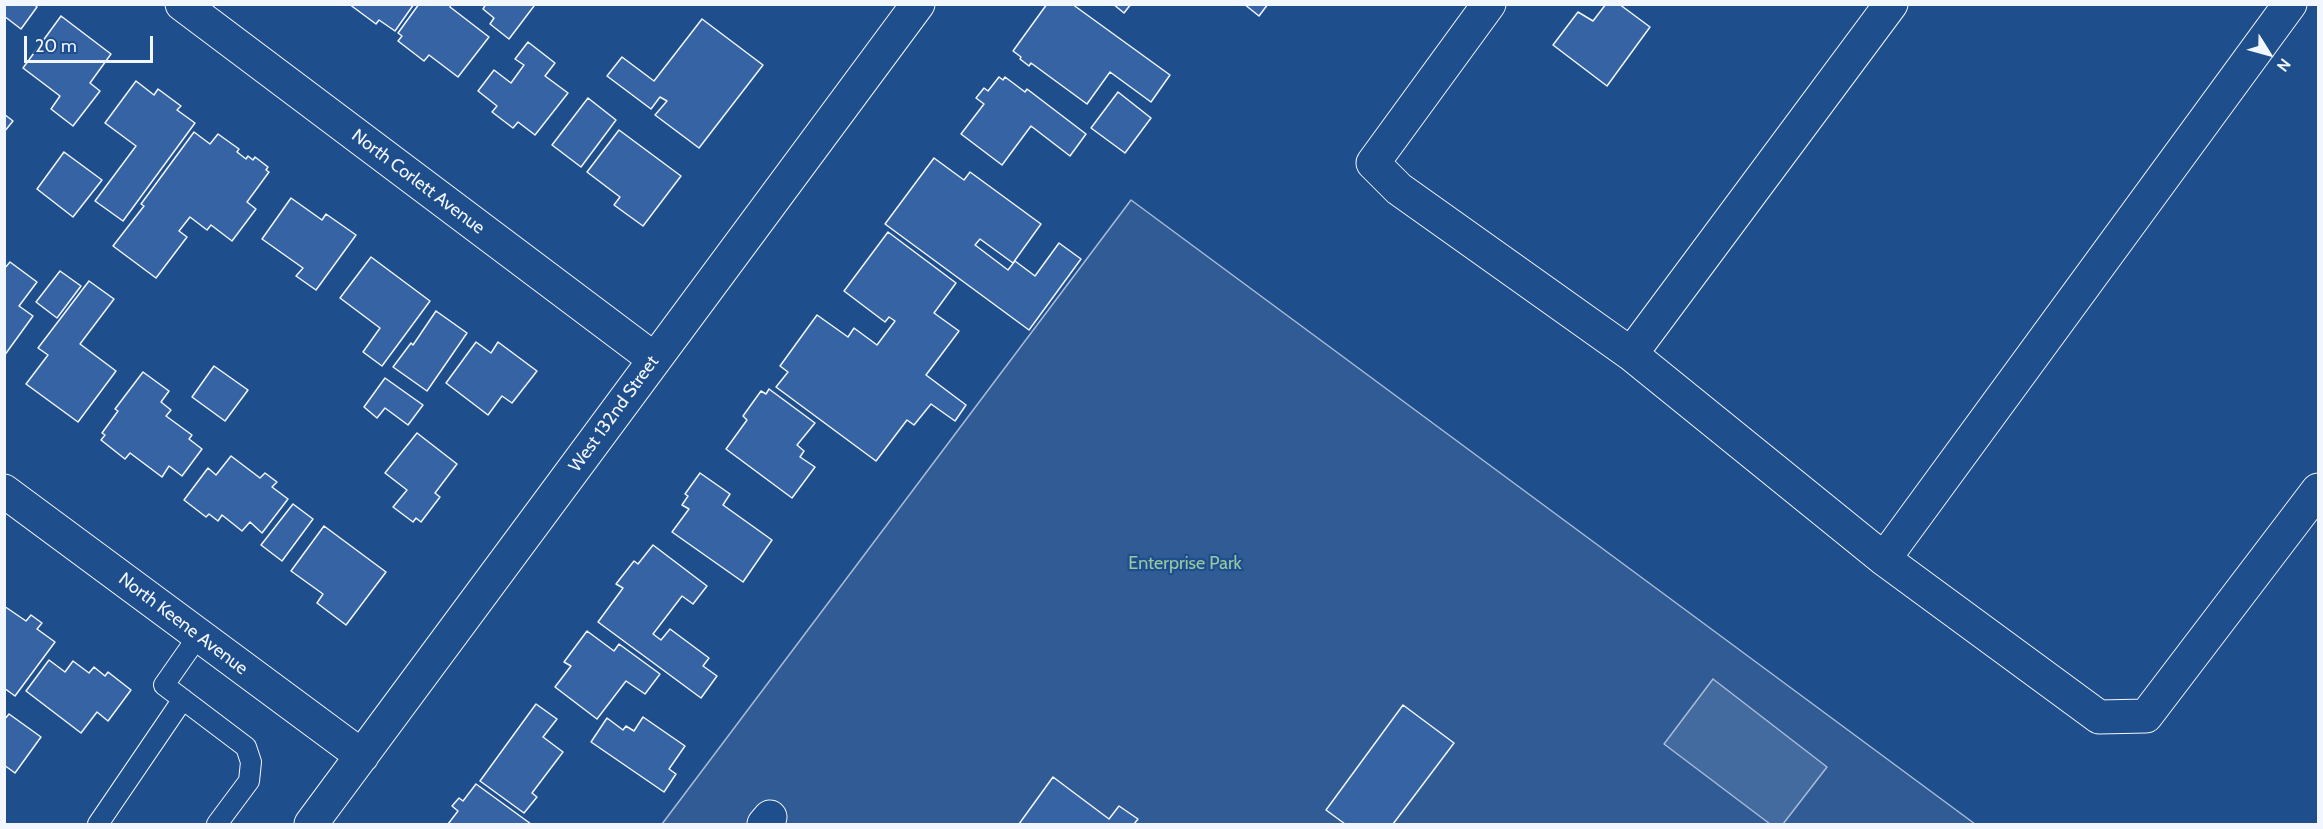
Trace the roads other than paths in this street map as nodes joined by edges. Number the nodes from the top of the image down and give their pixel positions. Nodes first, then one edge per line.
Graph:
1 (182, 4) edge
2 (918, 4) edge
3 (1489, 4) edge
4 (1891, 4) edge
5 (2290, 4) edge
6 (1631, 354) junction
7 (654, 359) junction
8 (2319, 490) edge
9 (4, 491) edge
10 (1884, 559) junction
11 (199, 635) junction
12 (183, 699) junction
13 (362, 756) junction
14 (218, 824) edge
15 (98, 825) edge
16 (311, 825) edge

1 - 7 street, North Corlett Avenue
2 - 7 street, West 132nd Street
3 - 6 street
4 - 6 street
5 - 10 street
6 - 10 street
7 - 13 street, West 132nd Street
8 - 10 street
9 - 11 street, North Keene Avenue
11 - 12 lane
11 - 13 street, North Keene Avenue
12 - 14 lane
12 - 15 lane
13 - 16 street, West 132nd Street

